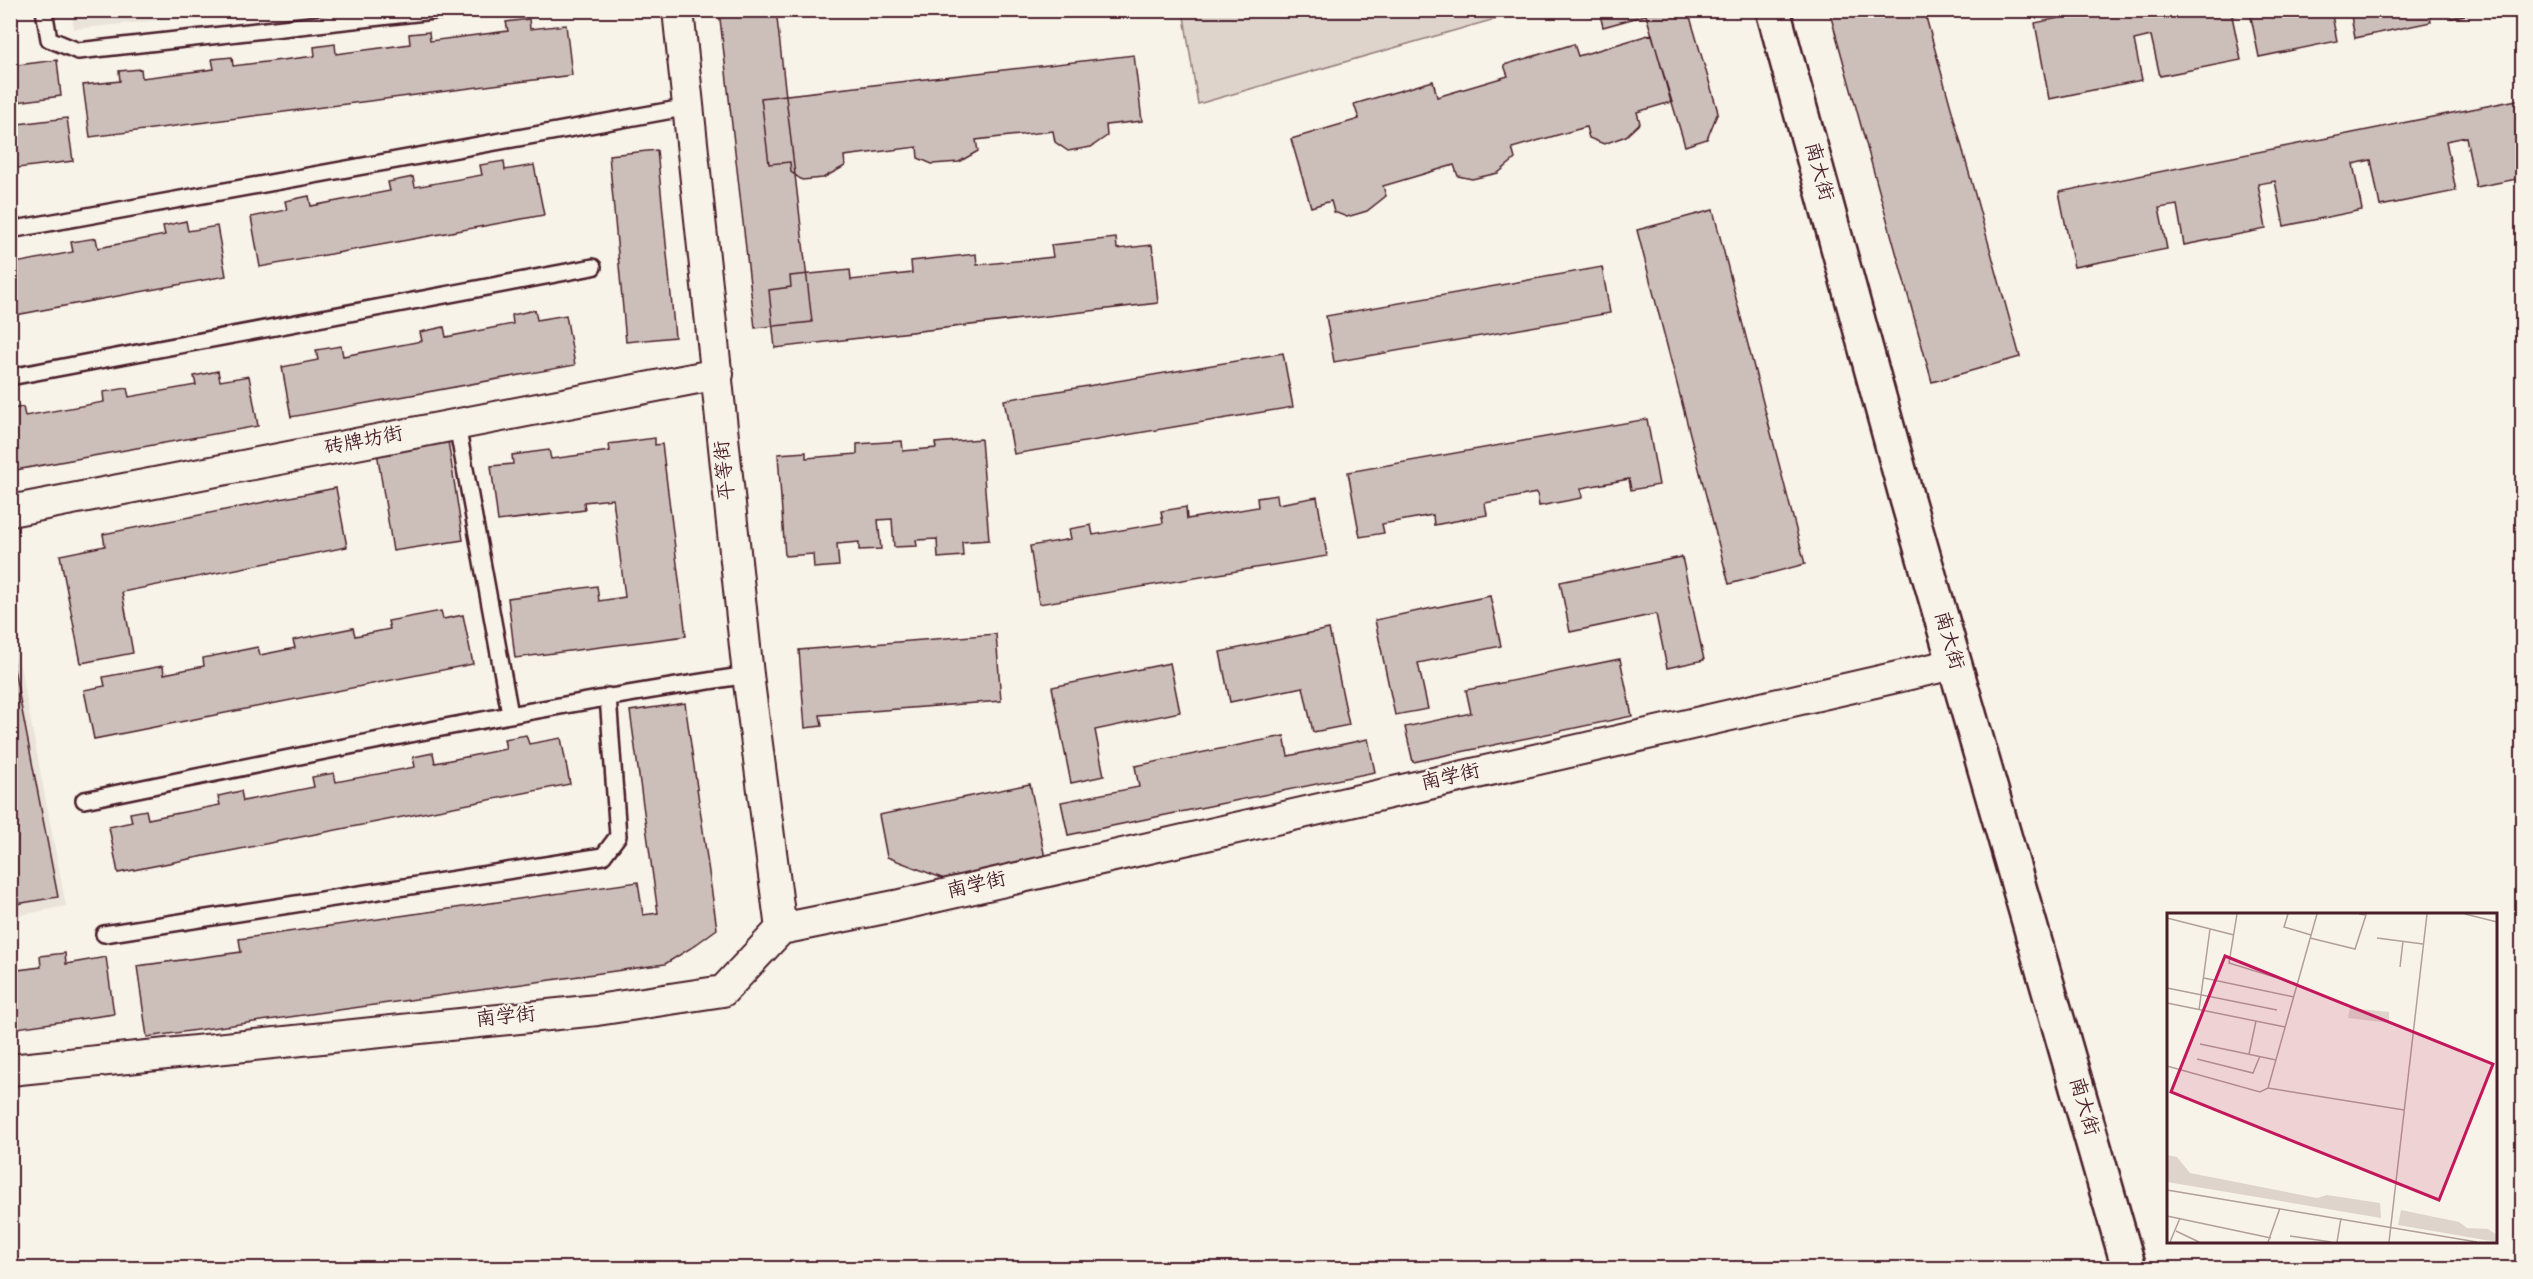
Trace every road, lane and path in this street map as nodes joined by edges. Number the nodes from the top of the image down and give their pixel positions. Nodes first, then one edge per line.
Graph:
1 (44, 10) edge
2 (443, 10) edge
3 (678, 10) edge
4 (1773, 10) edge
5 (689, 106) junction
6 (10, 230) edge
7 (593, 267) dead end
8 (718, 374) junction
9 (10, 377) edge
10 (457, 425) junction
11 (10, 511) edge
12 (1954, 664) junction
13 (748, 675) junction
14 (608, 696) junction
15 (510, 714) junction
16 (84, 800) dead end
17 (781, 929) junction
18 (104, 934) dead end
19 (10, 1070) edge
20 (2129, 1269) edge

1 - 2 lane
3 - 5 street, 平等街
4 - 12 street, 南大街
5 - 6 lane
5 - 8 street, 平等街
7 - 9 lane
8 - 10 street, 砖牌坊街
8 - 13 street, 平等街
10 - 11 street, 砖牌坊街
10 - 15 lane
12 - 17 street, 南学街
12 - 20 street, 南大街
13 - 14 lane
13 - 17 street, 平等街
14 - 15 lane
14 - 18 lane
15 - 16 lane
17 - 19 street, 南学街

